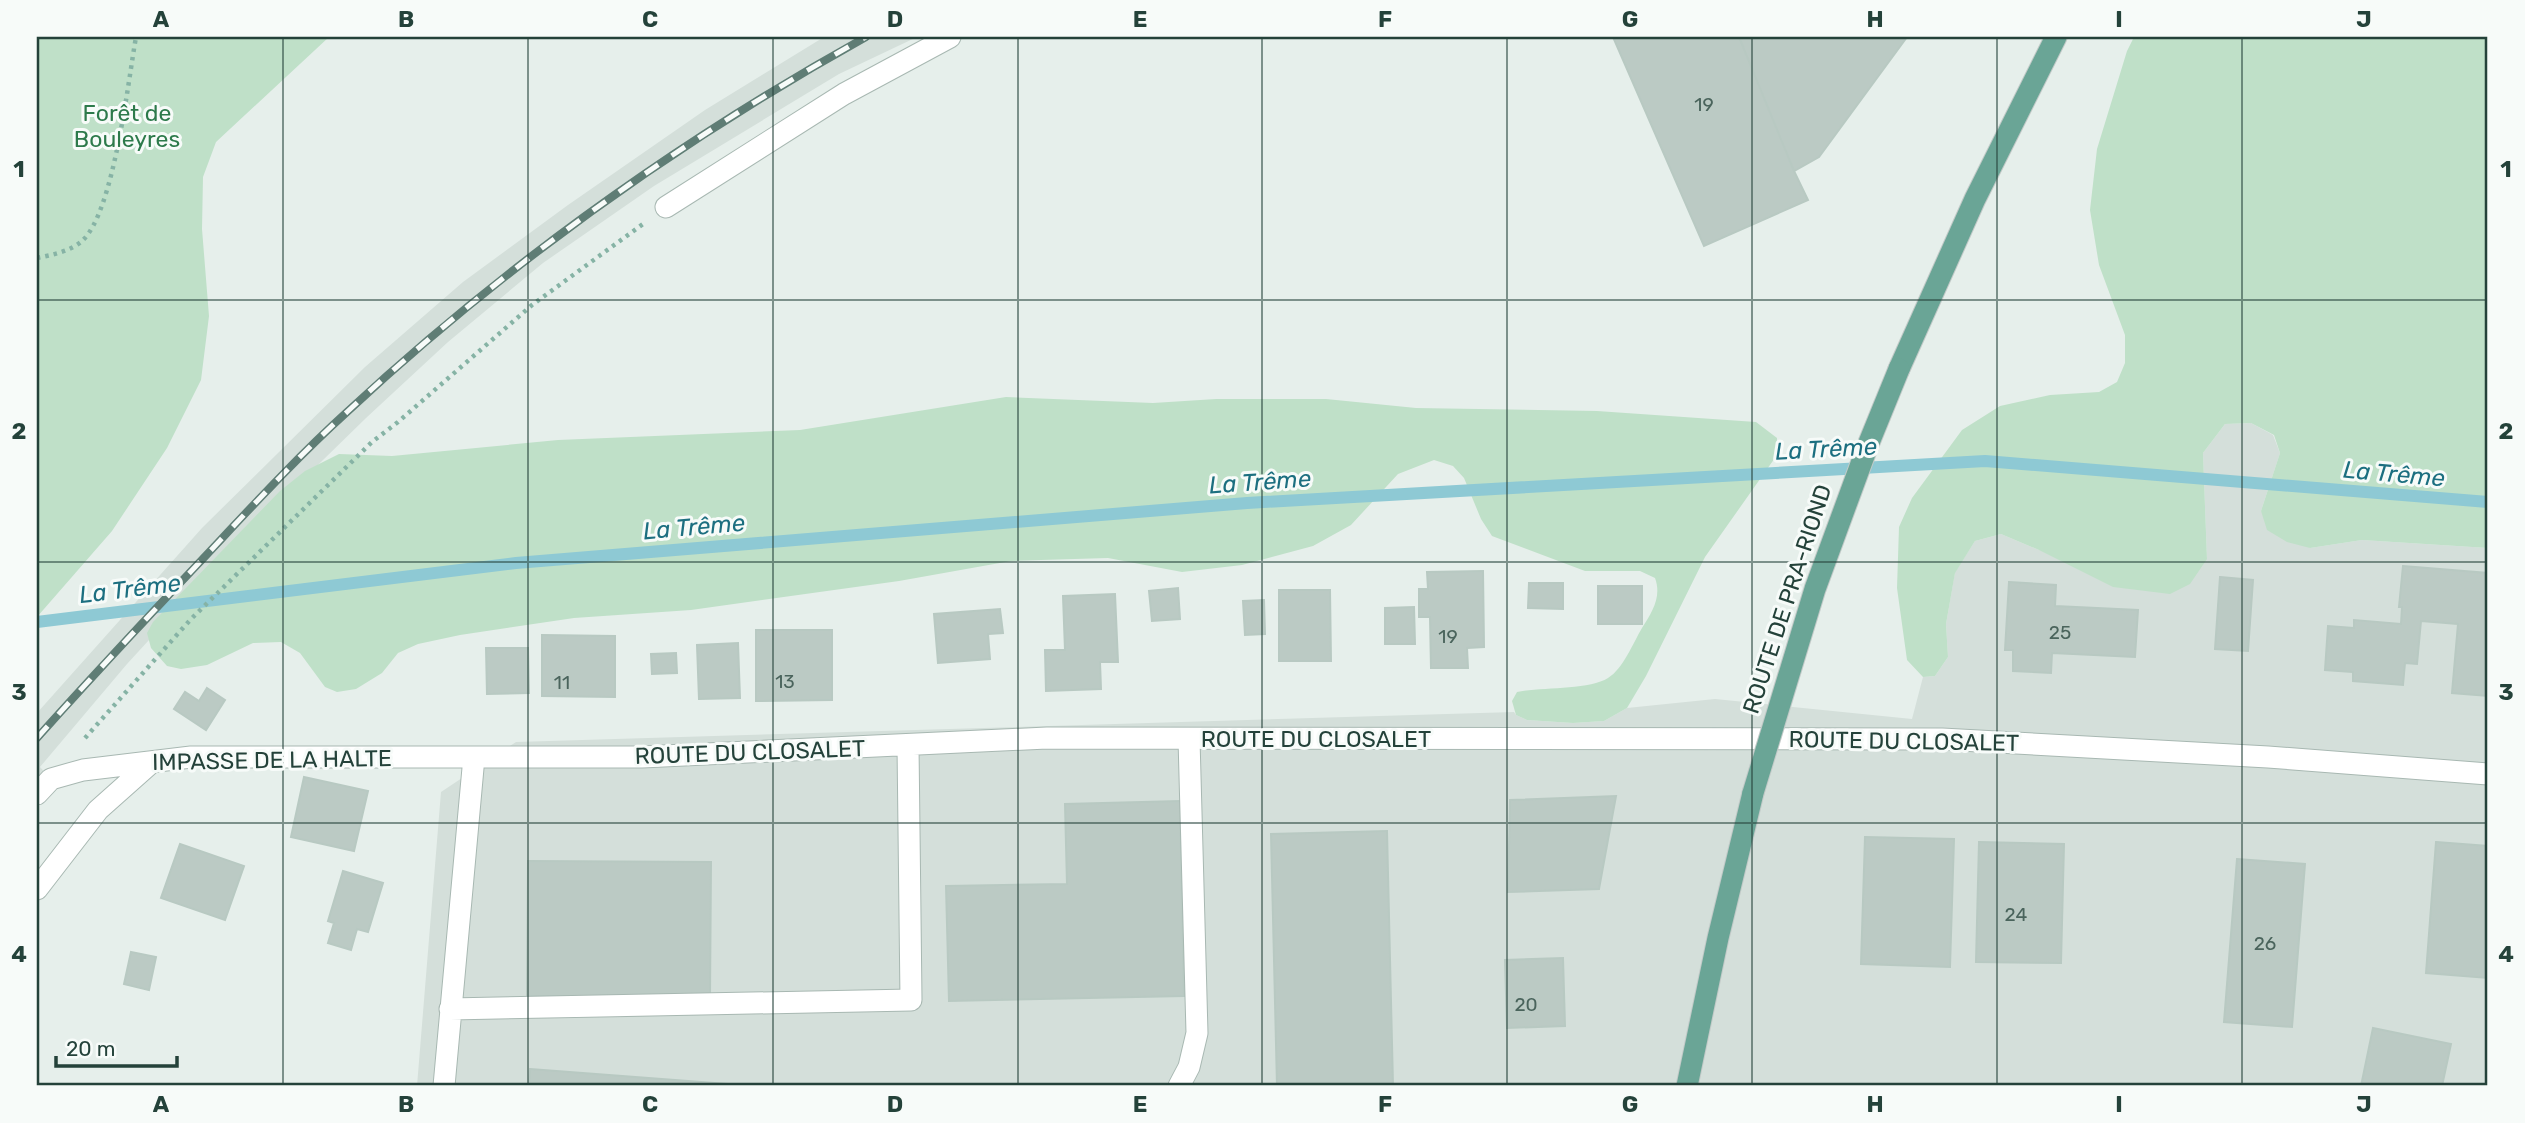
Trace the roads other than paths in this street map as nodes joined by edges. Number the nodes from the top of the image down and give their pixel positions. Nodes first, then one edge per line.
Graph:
1 (950, 37) edge
2 (2056, 37) edge
3 (666, 207) road end
4 (1189, 739) junction
5 (908, 745) junction
6 (474, 757) junction
7 (152, 762) junction
8 (2488, 774) edge
9 (44, 786) edge
10 (37, 889) edge
11 (450, 1009) junction
12 (444, 1086) edge
13 (1179, 1086) edge
14 (1687, 1086) edge

1 - 3 street
2 - 14 main road, ROUTE DE PRA-RIOND, bridge
4 - 5 street, ROUTE DU CLOSALET
4 - 8 street, ROUTE DU CLOSALET
4 - 13 street
5 - 6 street, ROUTE DU CLOSALET
5 - 11 street
6 - 7 street, IMPASSE DE LA HALTE
6 - 11 street
7 - 9 street, IMPASSE DE LA HALTE
7 - 10 street
11 - 12 street

